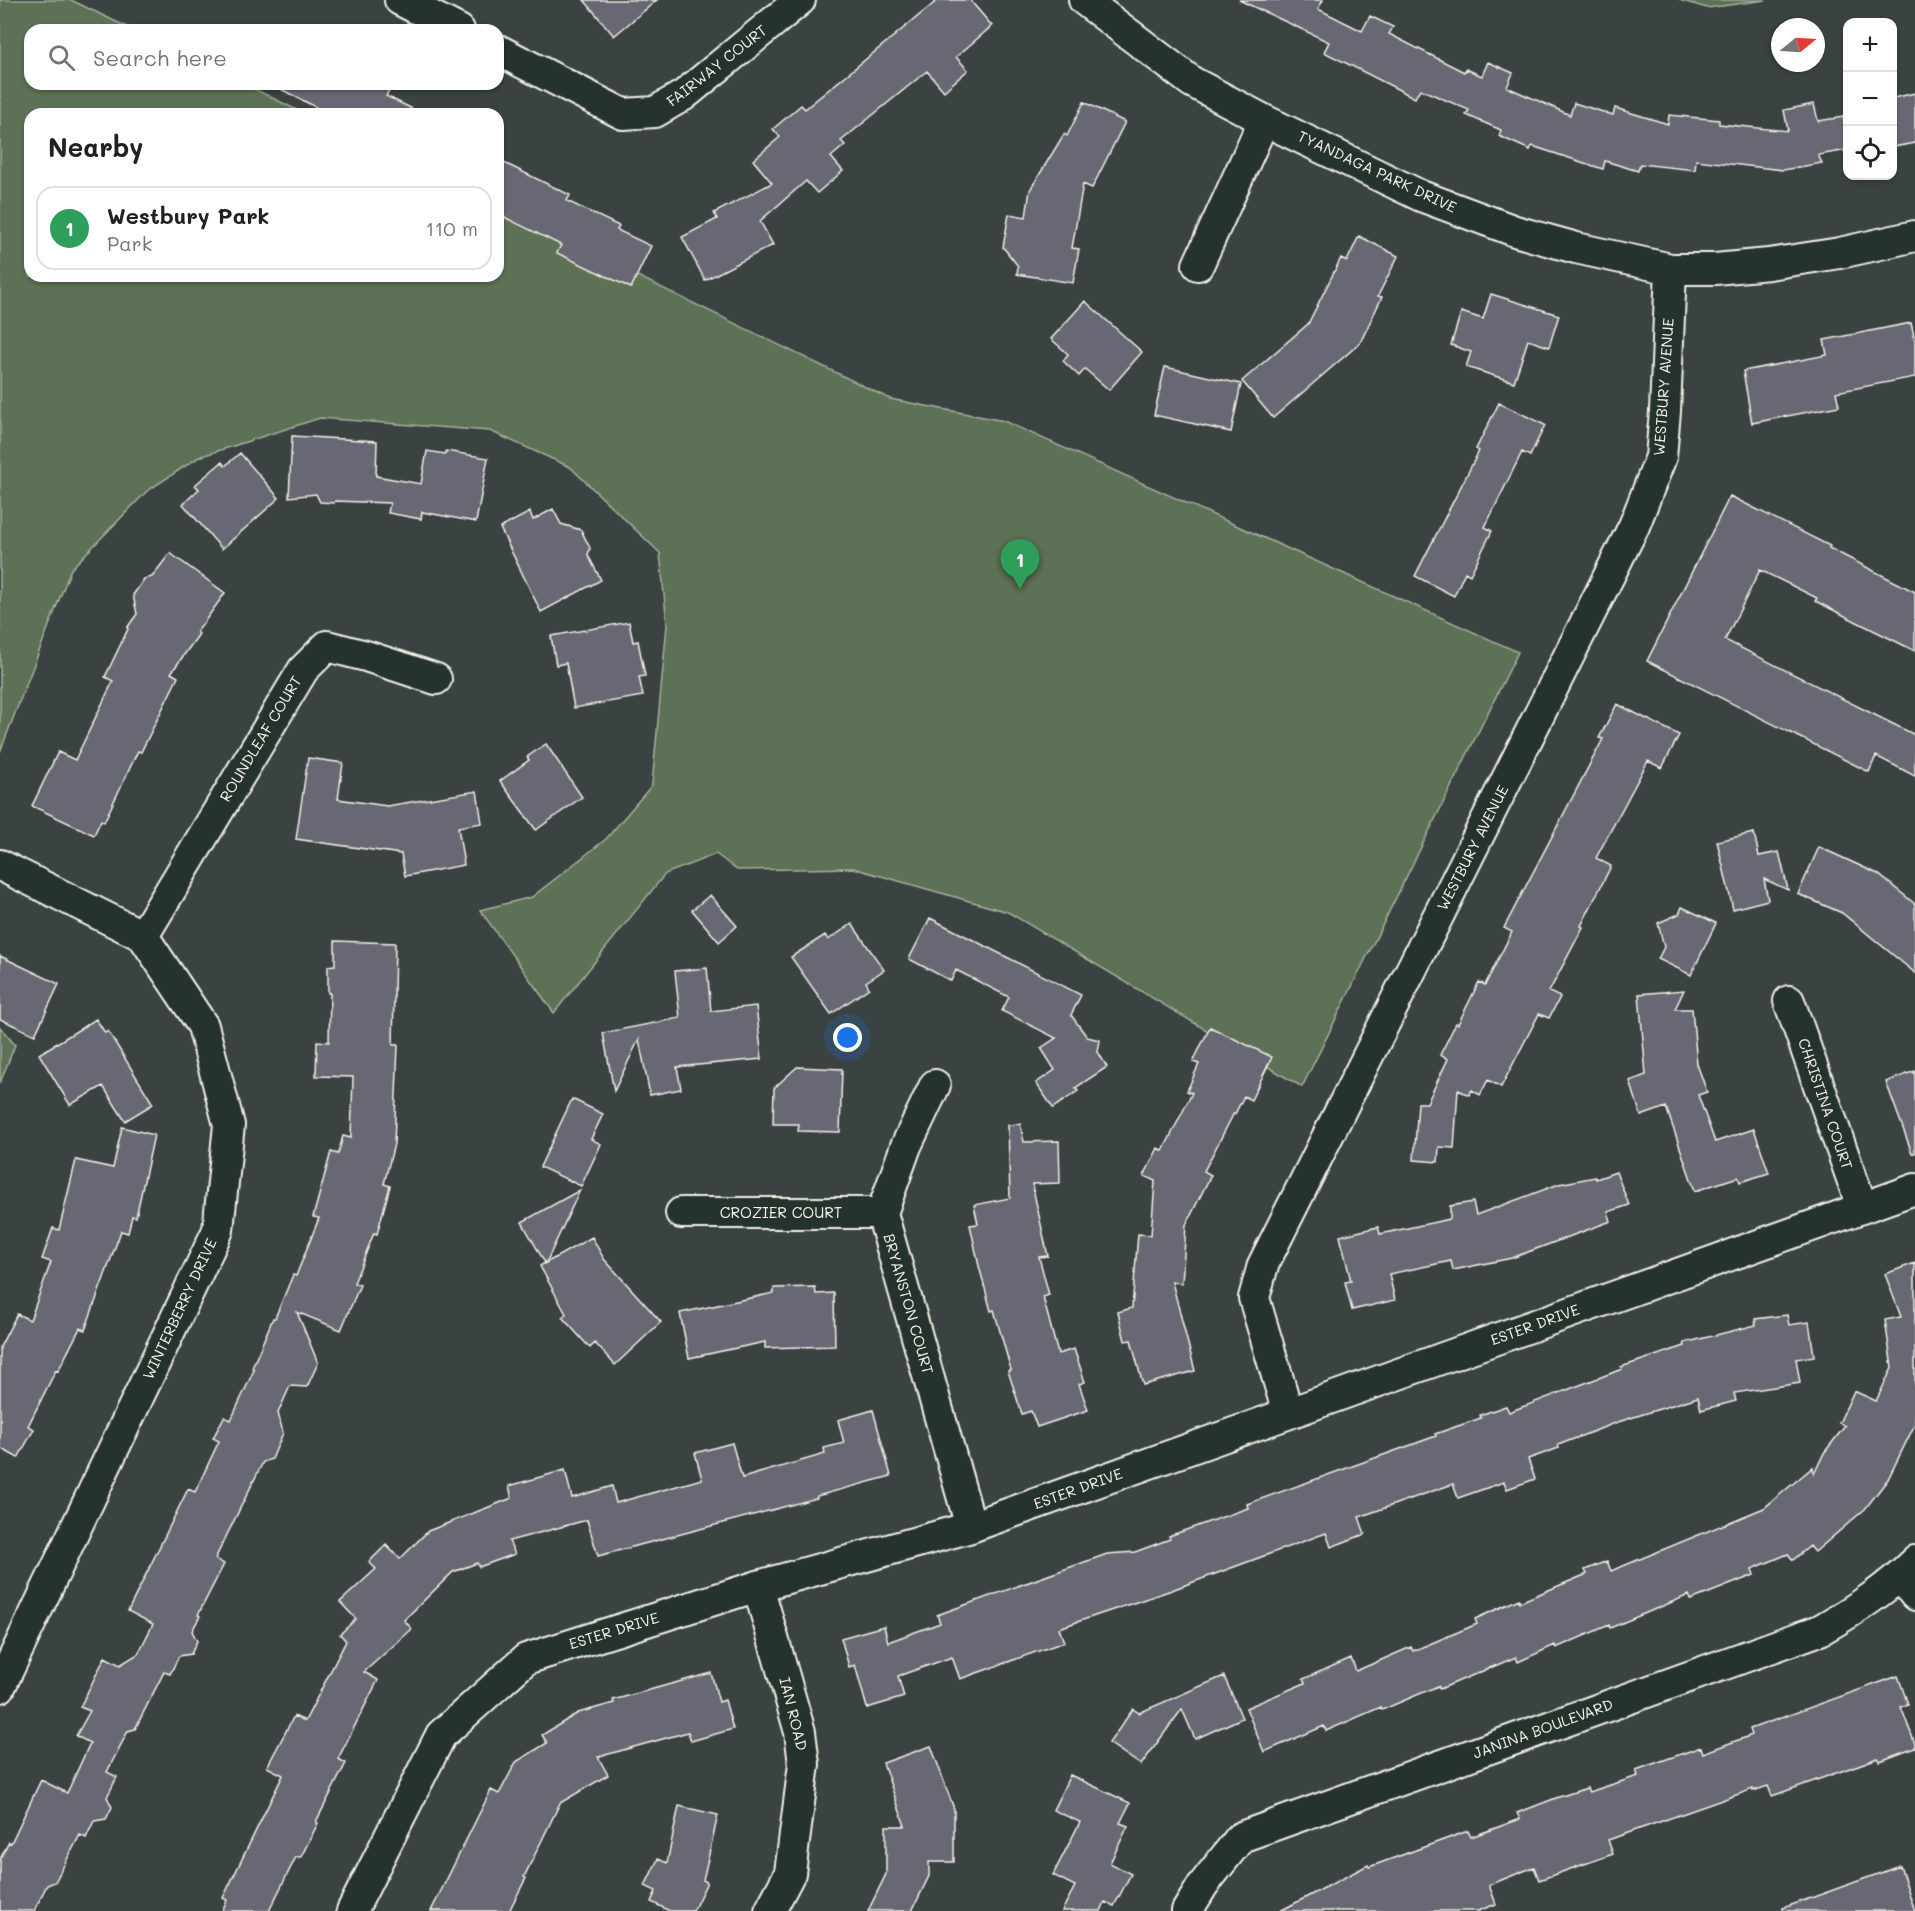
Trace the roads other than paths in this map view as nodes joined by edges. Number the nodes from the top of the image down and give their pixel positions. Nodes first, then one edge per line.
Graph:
1 (400, 0) edge
2 (800, 0) edge
3 (1084, 0) edge
4 (447, 24) edge
5 (504, 53) edge
6 (1264, 120) junction
7 (1915, 236) edge
8 (1198, 265) dead end
9 (1671, 269) junction
10 (436, 679) dead end
11 (0, 865) edge
12 (143, 936) junction
13 (1789, 1001) dead end
14 (935, 1085) dead end
15 (1915, 1189) edge
16 (1862, 1207) junction
17 (681, 1213) dead end
18 (882, 1213) junction
19 (1288, 1413) junction
20 (971, 1527) junction
21 (1910, 1577) edge
22 (758, 1586) junction
23 (0, 1687) edge
24 (352, 1911) edge
25 (770, 1911) edge
26 (1187, 1911) edge

1 - 4 street
2 - 5 street, FAIRWAY COURT
3 - 6 street, TYANDAGA PARK DRIVE
6 - 8 street
6 - 9 street, TYANDAGA PARK DRIVE
7 - 9 street, TYANDAGA PARK DRIVE
9 - 19 street, WESTBURY AVENUE
10 - 12 street, ROUNDLEAF COURT
11 - 12 street, WINTERBERRY DRIVE
12 - 23 street, WINTERBERRY DRIVE
13 - 16 street, CHRISTINA COURT
14 - 18 street, BRYANSTON COURT
15 - 16 street, ESTER DRIVE
16 - 19 street, ESTER DRIVE
17 - 18 street, CROZIER COURT
18 - 20 street, BRYANSTON COURT
19 - 20 street, ESTER DRIVE
20 - 22 street, ESTER DRIVE
21 - 26 street, JANINA BOULEVARD
22 - 24 street, ESTER DRIVE
22 - 25 street, IAN ROAD

